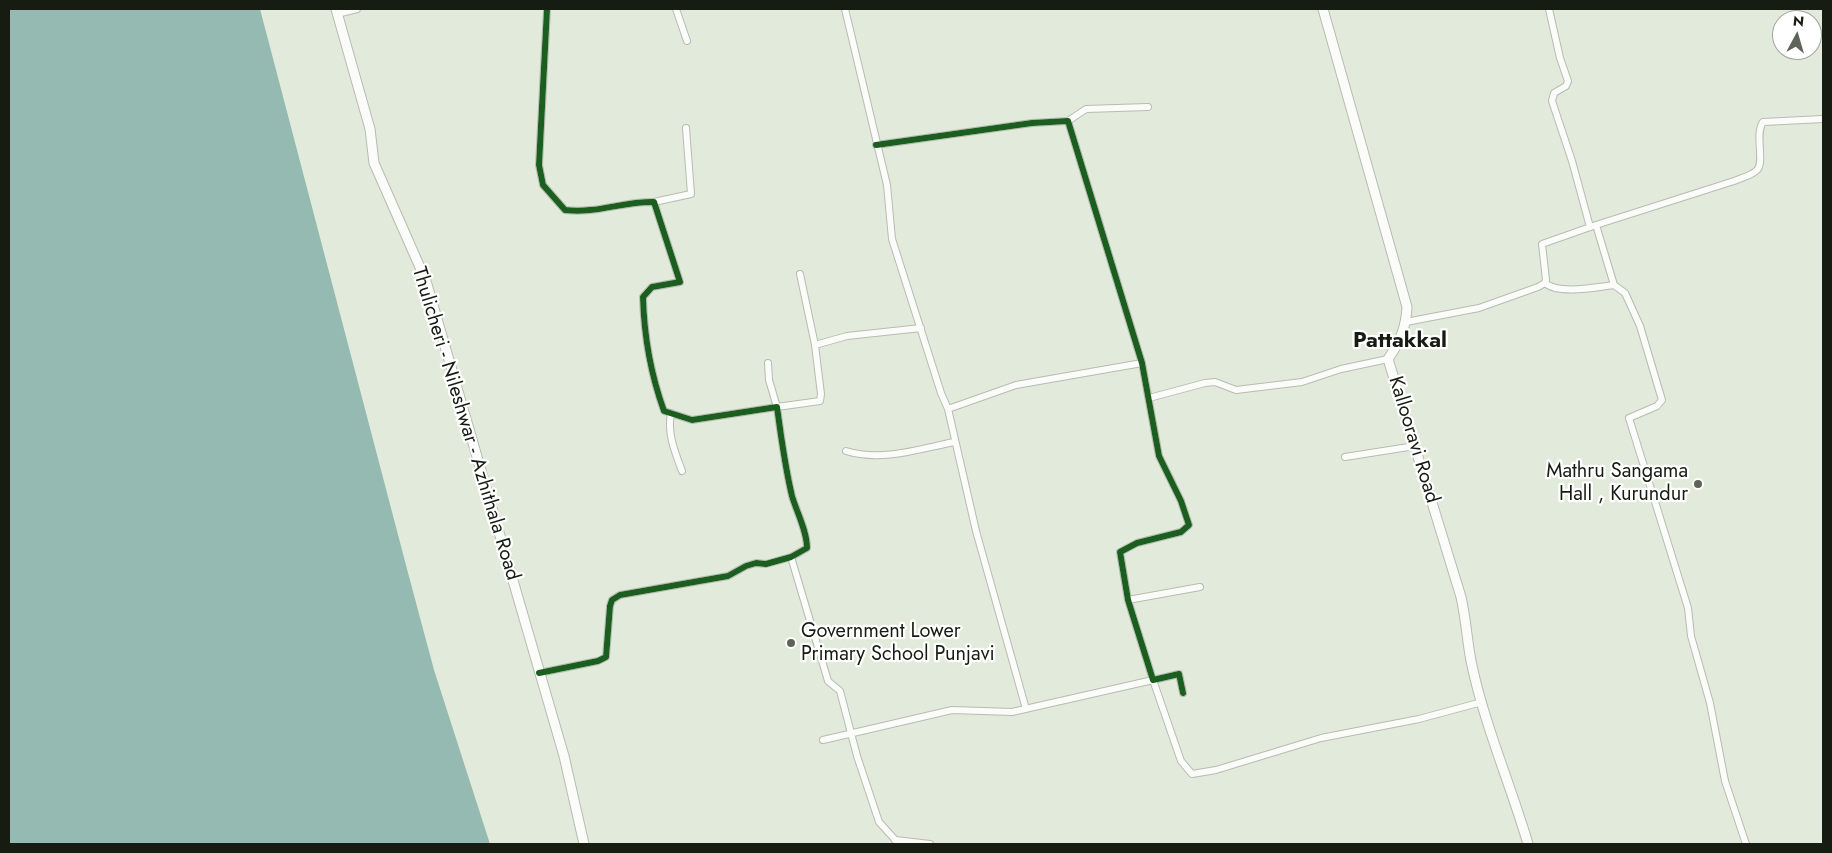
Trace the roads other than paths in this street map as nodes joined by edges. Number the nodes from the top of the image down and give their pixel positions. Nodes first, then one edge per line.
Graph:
1 (357, 9) edge
2 (548, 9) edge
3 (676, 9) edge
4 (845, 9) edge
5 (1323, 9) edge
6 (1549, 9) edge
7 (336, 11) edge
8 (687, 41) dead end
9 (1148, 107) dead end
10 (1823, 119) edge
11 (1068, 122) junction
12 (686, 128) dead end
13 (876, 145) junction
14 (654, 202) junction
15 (1593, 226) junction
16 (800, 274) dead end
17 (1545, 284) junction
18 (1614, 285) junction
19 (1406, 322) junction
20 (921, 328) junction
21 (815, 345) junction
22 (1388, 359) junction
23 (768, 363) dead end
24 (1142, 363) junction
25 (1149, 398) junction
26 (777, 407) junction
27 (948, 409) junction
28 (671, 413) junction
29 (954, 442) junction
30 (1415, 446) junction
31 (846, 451) dead end
32 (1345, 457) dead end
33 (682, 471) dead end
34 (792, 556) junction
35 (1200, 587) dead end
36 (1128, 600) junction
37 (539, 673) junction
38 (1153, 680) junction
39 (1183, 693) dead end
40 (1482, 702) junction
41 (1026, 709) junction
42 (852, 734) junction
43 (823, 740) dead end
44 (897, 842) edge
45 (584, 844) edge
46 (930, 844) edge
47 (1528, 844) edge
48 (1746, 844) edge

1 - 7 street
2 - 14 street
3 - 8 street
4 - 13 street
5 - 19 main road, Kallooravi Road
6 - 15 street
7 - 37 main road, Thulicheri - Nileshwar - Azhithala Road
9 - 11 street
10 - 15 street
11 - 13 street
11 - 24 street
12 - 14 street
13 - 20 street
14 - 28 street
15 - 17 street
15 - 18 street
16 - 21 street
17 - 18 street
17 - 19 street
18 - 48 street
19 - 22 main road, Kallooravi Road
20 - 21 street
20 - 27 street
21 - 26 street
22 - 25 street
22 - 30 main road, Kallooravi Road
23 - 26 street
24 - 25 street
24 - 27 street
25 - 36 street
26 - 28 street
26 - 34 street
27 - 29 street
28 - 33 street
29 - 31 street
29 - 41 street
30 - 32 street
30 - 40 main road, Kallooravi Road
34 - 37 street
34 - 42 street
35 - 36 street
36 - 38 street
37 - 45 main road, Thulicheri - Nileshwar - Azhithala Road
38 - 39 street
38 - 40 street
38 - 41 street
40 - 47 main road, Kallooravi Road
41 - 42 street
42 - 43 street
42 - 44 street
44 - 46 street

